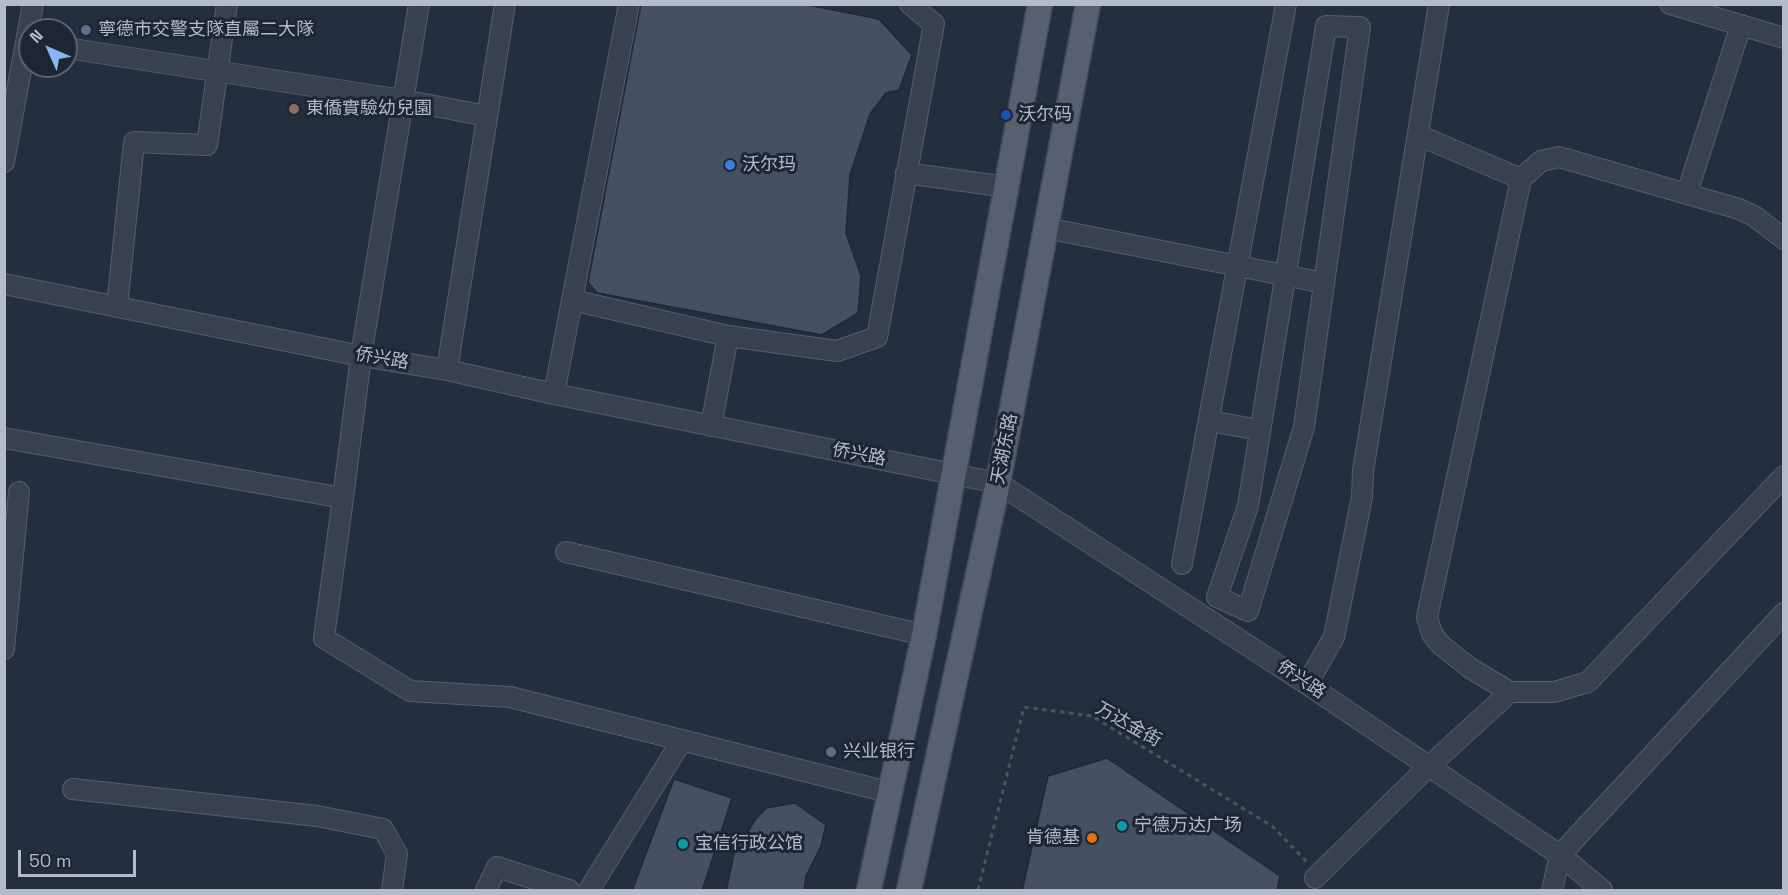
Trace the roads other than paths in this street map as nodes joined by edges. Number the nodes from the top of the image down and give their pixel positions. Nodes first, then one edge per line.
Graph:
1 (227, 4) edge
2 (419, 4) edge
3 (505, 4) edge
4 (629, 4) edge
5 (910, 4) edge
6 (1040, 4) edge
7 (1088, 4) edge
8 (1286, 4) edge
9 (1439, 4) edge
10 (1670, 4) edge
11 (1741, 25) junction
12 (1784, 38) edge
13 (78, 50) edge
14 (215, 71) junction
15 (21, 78) edge
16 (403, 100) junction
17 (487, 116) junction
18 (1418, 135) junction
19 (4, 162) edge
20 (906, 173) junction
21 (1521, 179) junction
22 (1007, 187) junction
23 (1686, 193) junction
24 (1046, 228) junction
25 (1784, 239) edge
26 (1237, 268) junction
27 (1285, 276) junction
28 (1324, 283) junction
29 (4, 284) edge
30 (572, 300) junction
31 (117, 307) junction
32 (728, 336) junction
33 (361, 356) junction
34 (447, 370) junction
35 (554, 394) junction
36 (1209, 421) junction
37 (711, 426) junction
38 (1260, 430) junction
39 (4, 438) edge
40 (955, 474) junction
41 (1784, 476) edge
42 (998, 483) junction
43 (19, 492) dead end
44 (343, 498) junction
45 (566, 552) dead end
46 (1182, 564) dead end
47 (1784, 613) edge
48 (924, 635) junction
49 (4, 649) edge
50 (1307, 684) junction
51 (1510, 692) junction
52 (681, 742) junction
53 (1428, 767) junction
54 (73, 789) dead end
55 (888, 792) junction
56 (1560, 855) junction
57 (1316, 878) road end
58 (392, 891) edge
59 (486, 891) edge
60 (569, 891) edge
61 (589, 891) edge
62 (869, 891) edge
63 (909, 891) edge
64 (1552, 891) edge
65 (1602, 891) edge

1 - 14 street
2 - 16 street
3 - 17 street
4 - 30 street
5 - 20 street
6 - 22 main road
7 - 24 main road, 天湖东路
8 - 26 street
9 - 18 street
10 - 11 street
11 - 12 street
11 - 23 street
13 - 14 street
14 - 16 street
14 - 31 street
15 - 19 street
16 - 17 street
16 - 33 street
17 - 34 street
18 - 21 street
18 - 50 street
20 - 22 street
20 - 32 street
21 - 23 street
21 - 51 street
22 - 40 main road
23 - 25 street
24 - 26 street
24 - 42 main road, 天湖东路
26 - 27 street
26 - 36 street
27 - 28 street
27 - 28 street
27 - 38 street
28 - 38 street
29 - 31 street, 侨兴路
30 - 32 street
30 - 35 street
31 - 33 street, 侨兴路
32 - 37 street
33 - 34 street, 侨兴路
33 - 44 street
34 - 35 street, 侨兴路
35 - 37 street, 侨兴路
36 - 38 street
36 - 46 street
37 - 40 street, 侨兴路
39 - 44 street
40 - 42 street, 侨兴路
40 - 48 main road
41 - 51 street
42 - 50 street, 侨兴路
42 - 63 main road, 天湖东路
43 - 49 street
44 - 52 street
45 - 48 street
47 - 56 street
48 - 55 main road
50 - 53 street, 侨兴路
51 - 53 street
52 - 55 street
52 - 61 street
53 - 56 street, 侨兴路
53 - 57 street
54 - 58 street
55 - 62 main road
56 - 64 street
56 - 65 street, 侨兴路
59 - 60 street

